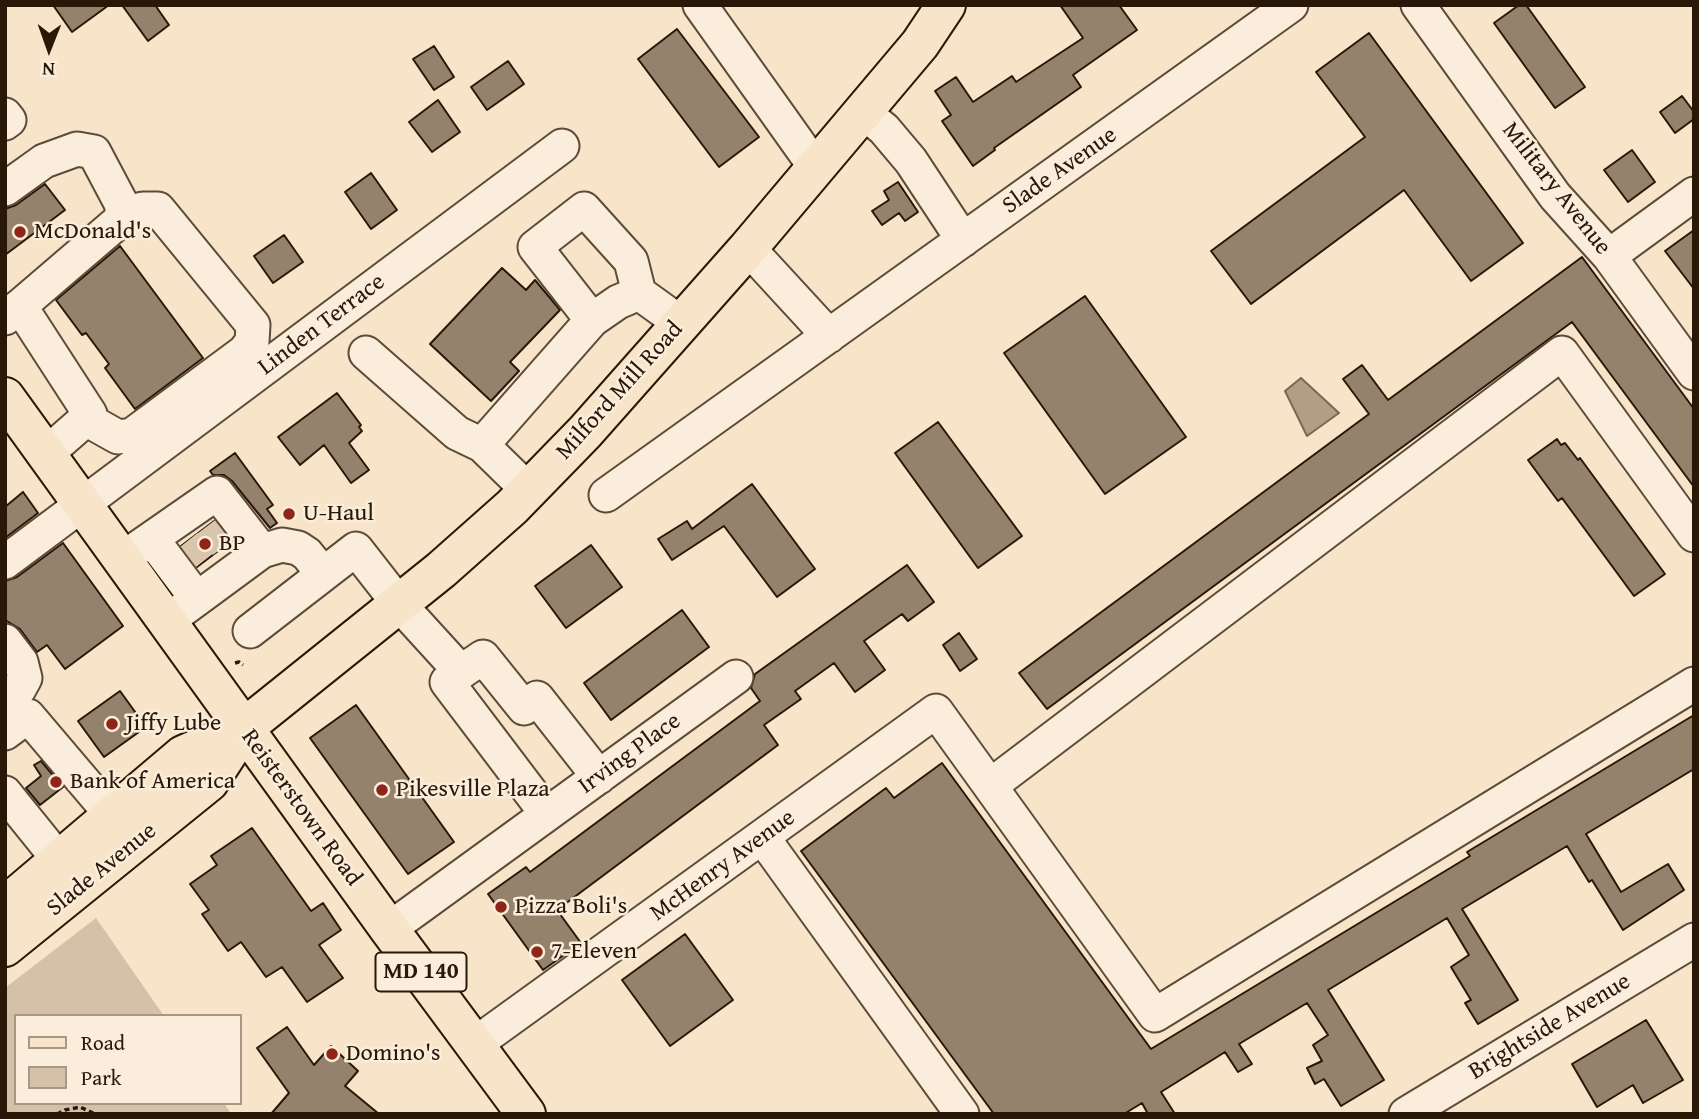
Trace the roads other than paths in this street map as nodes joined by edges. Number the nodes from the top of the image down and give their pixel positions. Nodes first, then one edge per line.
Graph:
1 (700, 5) edge
2 (946, 5) edge
3 (1291, 5) edge
4 (1418, 5) edge
5 (863, 112) junction
6 (5, 115) edge
7 (5, 123) edge
8 (562, 146) dead end
9 (816, 168) junction
10 (5, 189) edge
11 (1694, 194) edge
12 (121, 218) junction
13 (964, 240) junction
14 (748, 248) junction
15 (1609, 256) junction
16 (639, 293) junction
17 (13, 312) edge
18 (592, 320) junction
19 (682, 324) junction
20 (829, 336) junction
21 (366, 353) dead end
22 (1694, 373) edge
23 (5, 397) edge
24 (86, 419) junction
25 (482, 445) junction
26 (46, 454) junction
27 (528, 490) junction
28 (606, 495) dead end
29 (82, 505) junction
30 (1694, 534) edge
31 (198, 551) junction
32 (5, 562) edge
33 (323, 574) junction
34 (399, 604) junction
35 (167, 621) junction
36 (250, 631) dead end
37 (5, 640) edge
38 (461, 672) junction
39 (736, 677) dead end
40 (1694, 684) edge
41 (5, 699) edge
42 (244, 728) junction
43 (5, 733) edge
44 (599, 777) junction
45 (990, 786) junction
46 (5, 793) edge
47 (547, 814) junction
48 (112, 815) junction
49 (762, 838) junction
50 (59, 860) junction
51 (5, 906) edge
52 (389, 929) junction
53 (1694, 940) edge
54 (5, 947) edge
55 (475, 1044) junction
56 (1443, 1104) edge
57 (526, 1114) edge
58 (962, 1114) edge
59 (1406, 1114) edge

1 - 9 street
2 - 5 main road, Milford Mill Road
3 - 13 street, Slade Avenue
4 - 15 street, Military Avenue
5 - 9 main road, Milford Mill Road
5 - 13 street
6 - 7 street
8 - 29 street, Linden Terrace
9 - 14 main road, Milford Mill Road
10 - 12 street
11 - 15 street
12 - 17 street
12 - 24 street
13 - 20 street, Slade Avenue
14 - 19 main road, Milford Mill Road
14 - 20 street
15 - 22 street, Military Avenue
16 - 18 street
16 - 18 street
16 - 19 street
17 - 24 street
18 - 25 street
19 - 27 main road, Milford Mill Road
20 - 28 street, Slade Avenue
21 - 25 street
23 - 26 main road, Reisterstown Road / MD 140
24 - 26 street
25 - 27 street
26 - 29 main road, Reisterstown Road / MD 140
27 - 34 main road, Milford Mill Road
29 - 31 main road, Reisterstown Road / MD 140
29 - 32 street, Linden Terrace
30 - 45 street
31 - 33 street
31 - 35 main road, Reisterstown Road / MD 140
31 - 35 street
33 - 34 street
33 - 36 street
34 - 38 street
34 - 42 main road, Milford Mill Road
35 - 42 main road, Reisterstown Road / MD 140
37 - 41 street
38 - 44 street
38 - 47 street
39 - 44 street, Irving Place
40 - 45 street
42 - 48 main road, Slade Avenue
42 - 52 main road, Reisterstown Road / MD 140
42 - 54 main road, Slade Avenue
43 - 48 street
44 - 47 street, Irving Place
45 - 49 street, McHenry Avenue
46 - 50 street
47 - 52 street, Irving Place
48 - 50 main road, Slade Avenue
49 - 55 street, McHenry Avenue
49 - 58 street
50 - 51 main road, Slade Avenue
52 - 55 main road, Reisterstown Road / MD 140
53 - 56 street, Brightside Avenue
55 - 57 main road, Reisterstown Road / MD 140
56 - 59 street, Brightside Avenue

